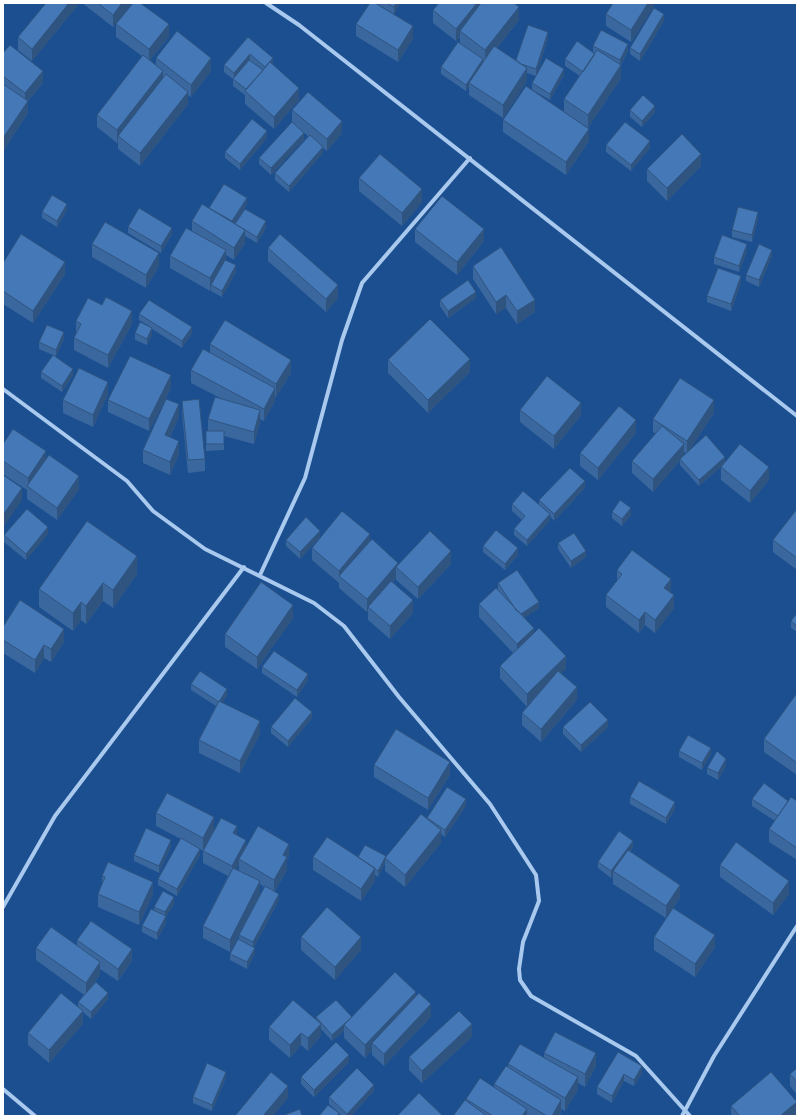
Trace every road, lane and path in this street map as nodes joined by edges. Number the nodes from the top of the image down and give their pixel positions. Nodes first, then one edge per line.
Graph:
1 (266, 3) edge
2 (470, 158) junction
3 (3, 389) edge
4 (797, 416) edge
5 (244, 567) junction
6 (260, 575) junction
7 (3, 907) edge
8 (797, 926) edge
9 (3, 1089) edge
10 (685, 1111) junction
11 (35, 1116) edge
12 (682, 1116) edge
13 (690, 1116) edge

1 - 2 street
2 - 4 street
2 - 6 street
3 - 5 street
5 - 6 street
5 - 7 street
6 - 10 street
8 - 10 street
9 - 11 street
10 - 12 street
10 - 13 street

